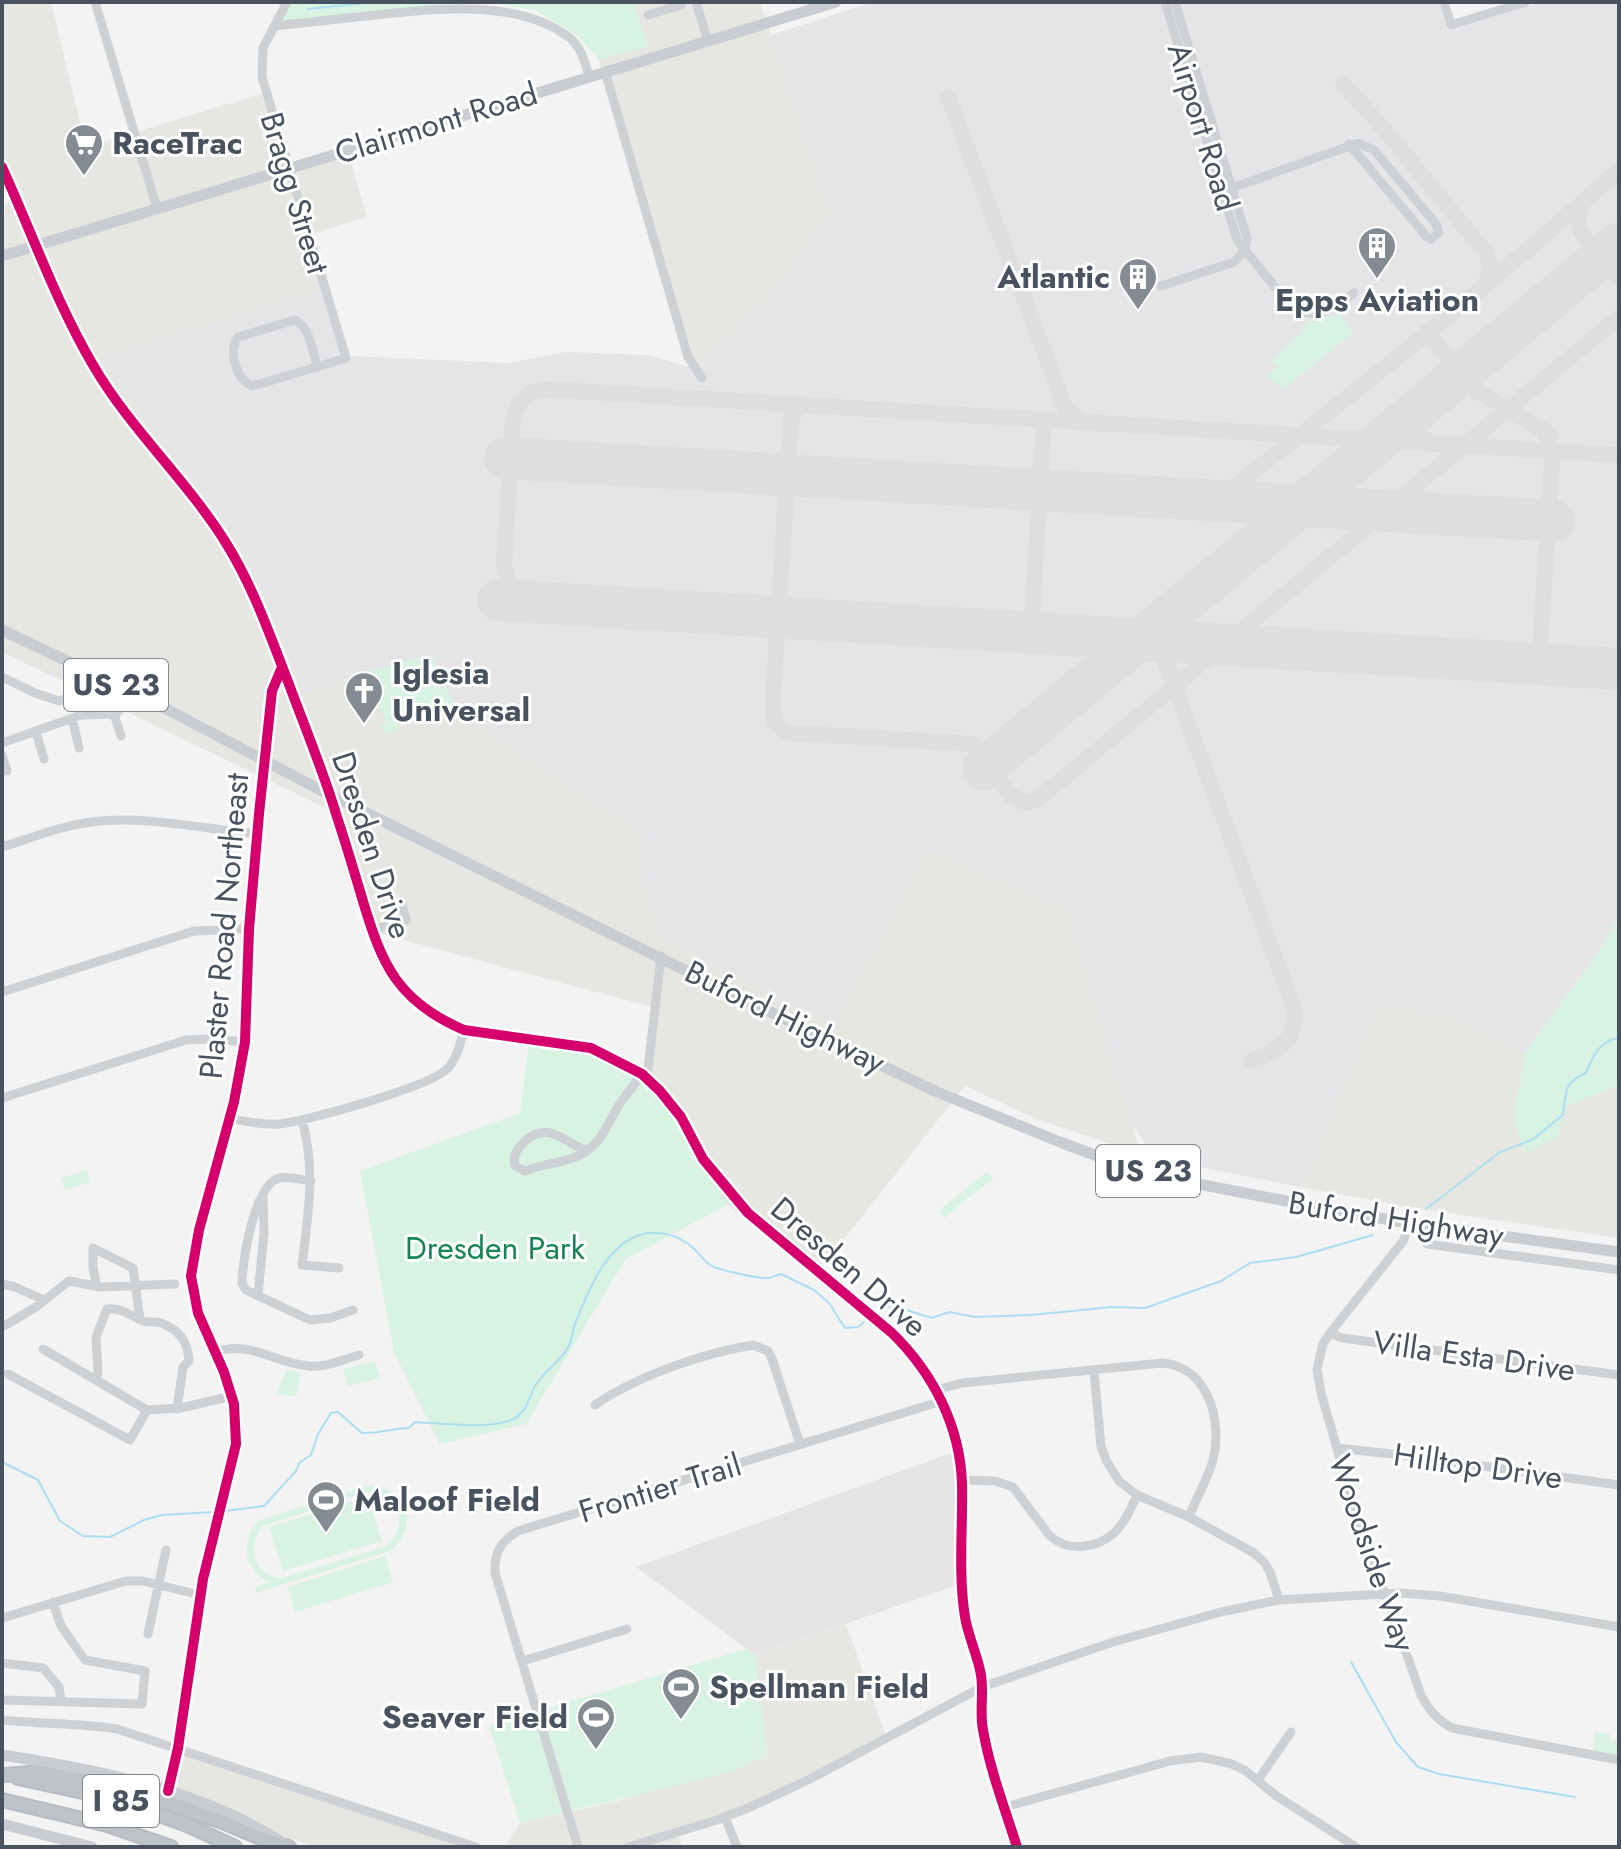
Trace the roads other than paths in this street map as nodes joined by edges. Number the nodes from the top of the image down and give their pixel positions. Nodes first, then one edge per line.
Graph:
1 (95, 2) edge
2 (287, 2) edge
3 (696, 2) edge
4 (836, 2) edge
5 (1165, 2) edge
6 (1175, 2) edge
7 (1444, 2) edge
8 (1526, 2) edge
9 (681, 5) dead end
10 (422, 6) edge
11 (664, 6) edge
12 (648, 15) dead end
13 (274, 26) junction
14 (708, 41) junction
15 (605, 71) junction
16 (589, 76) junction
17 (1349, 144) junction
18 (2, 167) edge
19 (287, 169) junction
20 (1227, 190) junction
21 (157, 208) junction
22 (36, 245) junction
23 (1245, 250) junction
24 (2, 256) edge
25 (1161, 286) dead end
26 (1354, 293) dead end
27 (317, 367) junction
28 (702, 378) dead end
29 (2, 630) edge
30 (282, 667) junction
31 (84, 670) junction
32 (2, 677) edge
33 (129, 691) junction
34 (114, 714) junction
35 (72, 718) junction
36 (36, 732) junction
37 (121, 736) dead end
38 (2, 743) edge
39 (79, 748) dead end
40 (2, 755) edge
41 (44, 759) dead end
42 (265, 761) junction
43 (7, 771) dead end
44 (330, 795) junction
45 (257, 834) junction
46 (2, 847) edge
47 (401, 901) dead end
48 (249, 929) junction
49 (371, 931) junction
50 (661, 956) junction
51 (2, 992) edge
52 (464, 1030) junction
53 (245, 1042) junction
54 (644, 1076) junction
55 (2, 1098) edge
56 (230, 1118) junction
57 (302, 1120) junction
58 (587, 1151) junction
59 (311, 1181) junction
60 (263, 1194) junction
61 (1408, 1223) junction
62 (1427, 1244) dead end
63 (1556, 1244) junction
64 (1619, 1252) edge
65 (1554, 1261) junction
66 (339, 1268) dead end
67 (1619, 1270) edge
68 (2, 1284) edge
69 (175, 1284) dead end
70 (136, 1285) junction
71 (97, 1286) junction
72 (258, 1295) junction
73 (44, 1300) junction
74 (353, 1310) dead end
75 (140, 1319) junction
76 (2, 1327) edge
77 (1330, 1333) junction
78 (43, 1349) dead end
79 (215, 1352) junction
80 (359, 1355) dead end
81 (1094, 1371) junction
82 (8, 1374) dead end
83 (1619, 1375) edge
84 (96, 1380) junction
85 (936, 1390) junction
86 (232, 1396) junction
87 (942, 1401) junction
88 (595, 1405) dead end
89 (177, 1409) junction
90 (147, 1410) junction
91 (800, 1444) junction
92 (1337, 1448) junction
93 (962, 1480) junction
94 (1619, 1485) edge
95 (1137, 1495) junction
96 (1189, 1517) junction
97 (166, 1550) dead end
98 (158, 1585) junction
99 (1385, 1593) junction
100 (200, 1595) junction
101 (1279, 1600) junction
102 (53, 1602) junction
103 (2, 1618) edge
104 (1619, 1627) edge
105 (627, 1629) dead end
106 (148, 1634) dead end
107 (523, 1661) junction
108 (2, 1663) edge
109 (982, 1687) junction
110 (2, 1700) edge
111 (61, 1700) junction
112 (2, 1720) edge
113 (1291, 1732) dead end
114 (178, 1748) junction
115 (2, 1755) edge
116 (1619, 1760) edge
117 (4, 1775) edge
118 (1258, 1780) junction
119 (168, 1791) junction
120 (2, 1800) edge
121 (1005, 1807) junction
122 (725, 1817) junction
123 (2, 1824) edge
124 (147, 1838) junction
125 (635, 1846) edge
126 (92, 1847) edge
127 (158, 1847) edge
128 (171, 1847) edge
129 (235, 1847) edge
130 (290, 1847) edge
131 (476, 1847) edge
132 (578, 1847) edge
133 (737, 1847) edge
134 (1017, 1847) edge
135 (1356, 1847) edge

1 - 21 street
2 - 13 street, Bragg Street
3 - 14 street
4 - 14 main road, Clairmont Road
5 - 20 street, Airport Road
6 - 20 street, Airport Road
7 - 8 street
9 - 11 street
10 - 13 street
10 - 16 street
11 - 12 street
13 - 19 street, Bragg Street
14 - 15 main road, Clairmont Road
15 - 16 main road, Clairmont Road
15 - 28 street
16 - 19 main road, Clairmont Road
17 - 17 street
17 - 20 street
18 - 22 street, Dresden Drive
19 - 21 main road, Clairmont Road
19 - 27 street, Bragg Street
20 - 23 street, Airport Road
21 - 22 main road, Clairmont Road
22 - 24 main road, Clairmont Road
22 - 30 street, Dresden Drive
23 - 25 street
23 - 26 street, Airport Road
27 - 27 street, Bragg Street
29 - 31 main road, Buford Highway / US 23
30 - 42 street, Plaster Road Northeast
30 - 44 street, Dresden Drive
31 - 32 street
31 - 33 main road, Buford Highway / US 23
33 - 34 street
33 - 42 main road, Buford Highway / US 23
34 - 35 street
34 - 37 street
35 - 36 street
35 - 39 street
36 - 38 street
36 - 41 street
40 - 43 street
42 - 44 main road, Buford Highway / US 23
42 - 45 street, Plaster Road Northeast
44 - 49 street, Dresden Drive
44 - 50 main road, Buford Highway / US 23
45 - 46 street
45 - 48 street, Plaster Road Northeast
47 - 49 street
48 - 51 street
48 - 53 street, Plaster Road Northeast
49 - 52 street, Dresden Drive
50 - 54 street
50 - 61 main road, Buford Highway / US 23
52 - 54 street, Dresden Drive
52 - 57 street
53 - 55 street
53 - 56 street, Plaster Road Northeast
54 - 58 street
54 - 85 street, Dresden Drive
56 - 57 street
56 - 79 street, Plaster Road Northeast
57 - 59 street
58 - 58 street
59 - 60 street
59 - 66 street
60 - 72 street
60 - 72 street
61 - 63 main road, Buford Highway / US 23
61 - 77 street, Woodside Way
62 - 65 street
63 - 64 main road, Buford Highway / US 23
63 - 65 street
65 - 67 street
68 - 73 street
69 - 70 street
70 - 71 street
70 - 71 street
70 - 75 street
71 - 73 street
72 - 74 street
73 - 76 street
75 - 84 street
75 - 89 street
77 - 83 street, Villa Esta Drive
77 - 92 street, Woodside Way
78 - 84 street
79 - 80 street
79 - 86 street, Plaster Road Northeast
81 - 85 street
81 - 95 street
81 - 96 street
82 - 90 street
84 - 90 street
85 - 87 street, Dresden Drive
86 - 89 street
86 - 100 street, Plaster Road Northeast
87 - 91 street, Frontier Trail
87 - 93 street, Dresden Drive
88 - 91 street
89 - 90 street
91 - 107 street, Frontier Trail
92 - 94 street, Hilltop Drive
92 - 99 street, Woodside Way
93 - 95 street
93 - 109 street, Dresden Drive
95 - 96 street
96 - 101 street
97 - 98 street
98 - 100 street
98 - 102 street
98 - 106 street
99 - 101 street
99 - 104 street
99 - 116 street, Woodside Way
100 - 114 street, Plaster Road Northeast
101 - 109 street
102 - 103 street
102 - 111 street
105 - 107 street
107 - 132 street, Frontier Trail
108 - 111 street
109 - 121 street, Dresden Drive
109 - 122 street
110 - 111 street
112 - 114 street
113 - 118 street
114 - 119 street, Plaster Road Northeast
114 - 131 street
115 - 119 main road
117 - 129 highway, I 85
117 - 130 highway
118 - 121 street
118 - 135 street
119 - 130 main road
120 - 124 highway, I 85
121 - 134 street, Dresden Drive
122 - 125 street
122 - 133 street
123 - 126 main road
124 - 127 highway
124 - 128 highway, I 85

